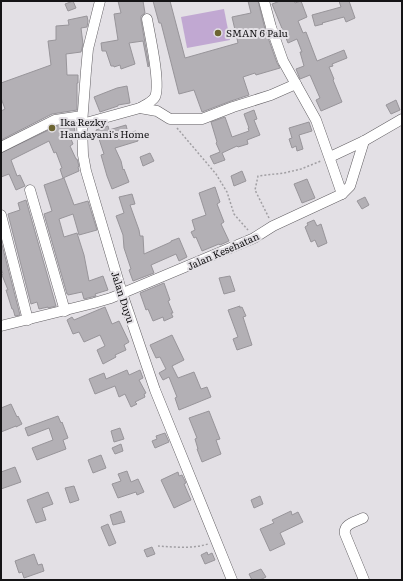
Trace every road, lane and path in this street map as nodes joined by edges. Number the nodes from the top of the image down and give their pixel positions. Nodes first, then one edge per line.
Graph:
1 (100, 1) edge
2 (264, 1) edge
3 (147, 20) dead end
4 (296, 84) junction
5 (140, 108) junction
6 (170, 119) junction
7 (402, 119) edge
8 (82, 120) junction
9 (364, 141) junction
10 (1, 147) edge
11 (330, 158) junction
12 (30, 190) dead end
13 (342, 194) junction
14 (1, 215) edge
15 (273, 226) junction
16 (254, 238) junction
17 (122, 293) junction
18 (65, 311) junction
19 (28, 320) junction
20 (1, 326) edge
21 (363, 518) dead end
22 (216, 542) junction
23 (158, 546) dead end
24 (232, 580) edge
25 (364, 580) edge

1 - 8 street, Jalan Duyu
2 - 4 street
3 - 5 street
4 - 6 street
4 - 11 street
5 - 6 street
5 - 8 street
6 - 16 path
7 - 9 street
8 - 10 street
8 - 17 street, Jalan Duyu
9 - 11 street
9 - 13 street
11 - 13 street
11 - 15 path
12 - 18 street
13 - 15 street, Jalan Kesehatan
14 - 19 street
15 - 16 street, Jalan Kesehatan
16 - 17 street, Jalan Kesehatan
17 - 18 street, Jalan Kesehatan
17 - 22 street, Jalan Duyu
18 - 19 street, Jalan Kesehatan
19 - 20 street, Jalan Kesehatan
21 - 25 street
22 - 23 path
22 - 24 street, Jalan Duyu

